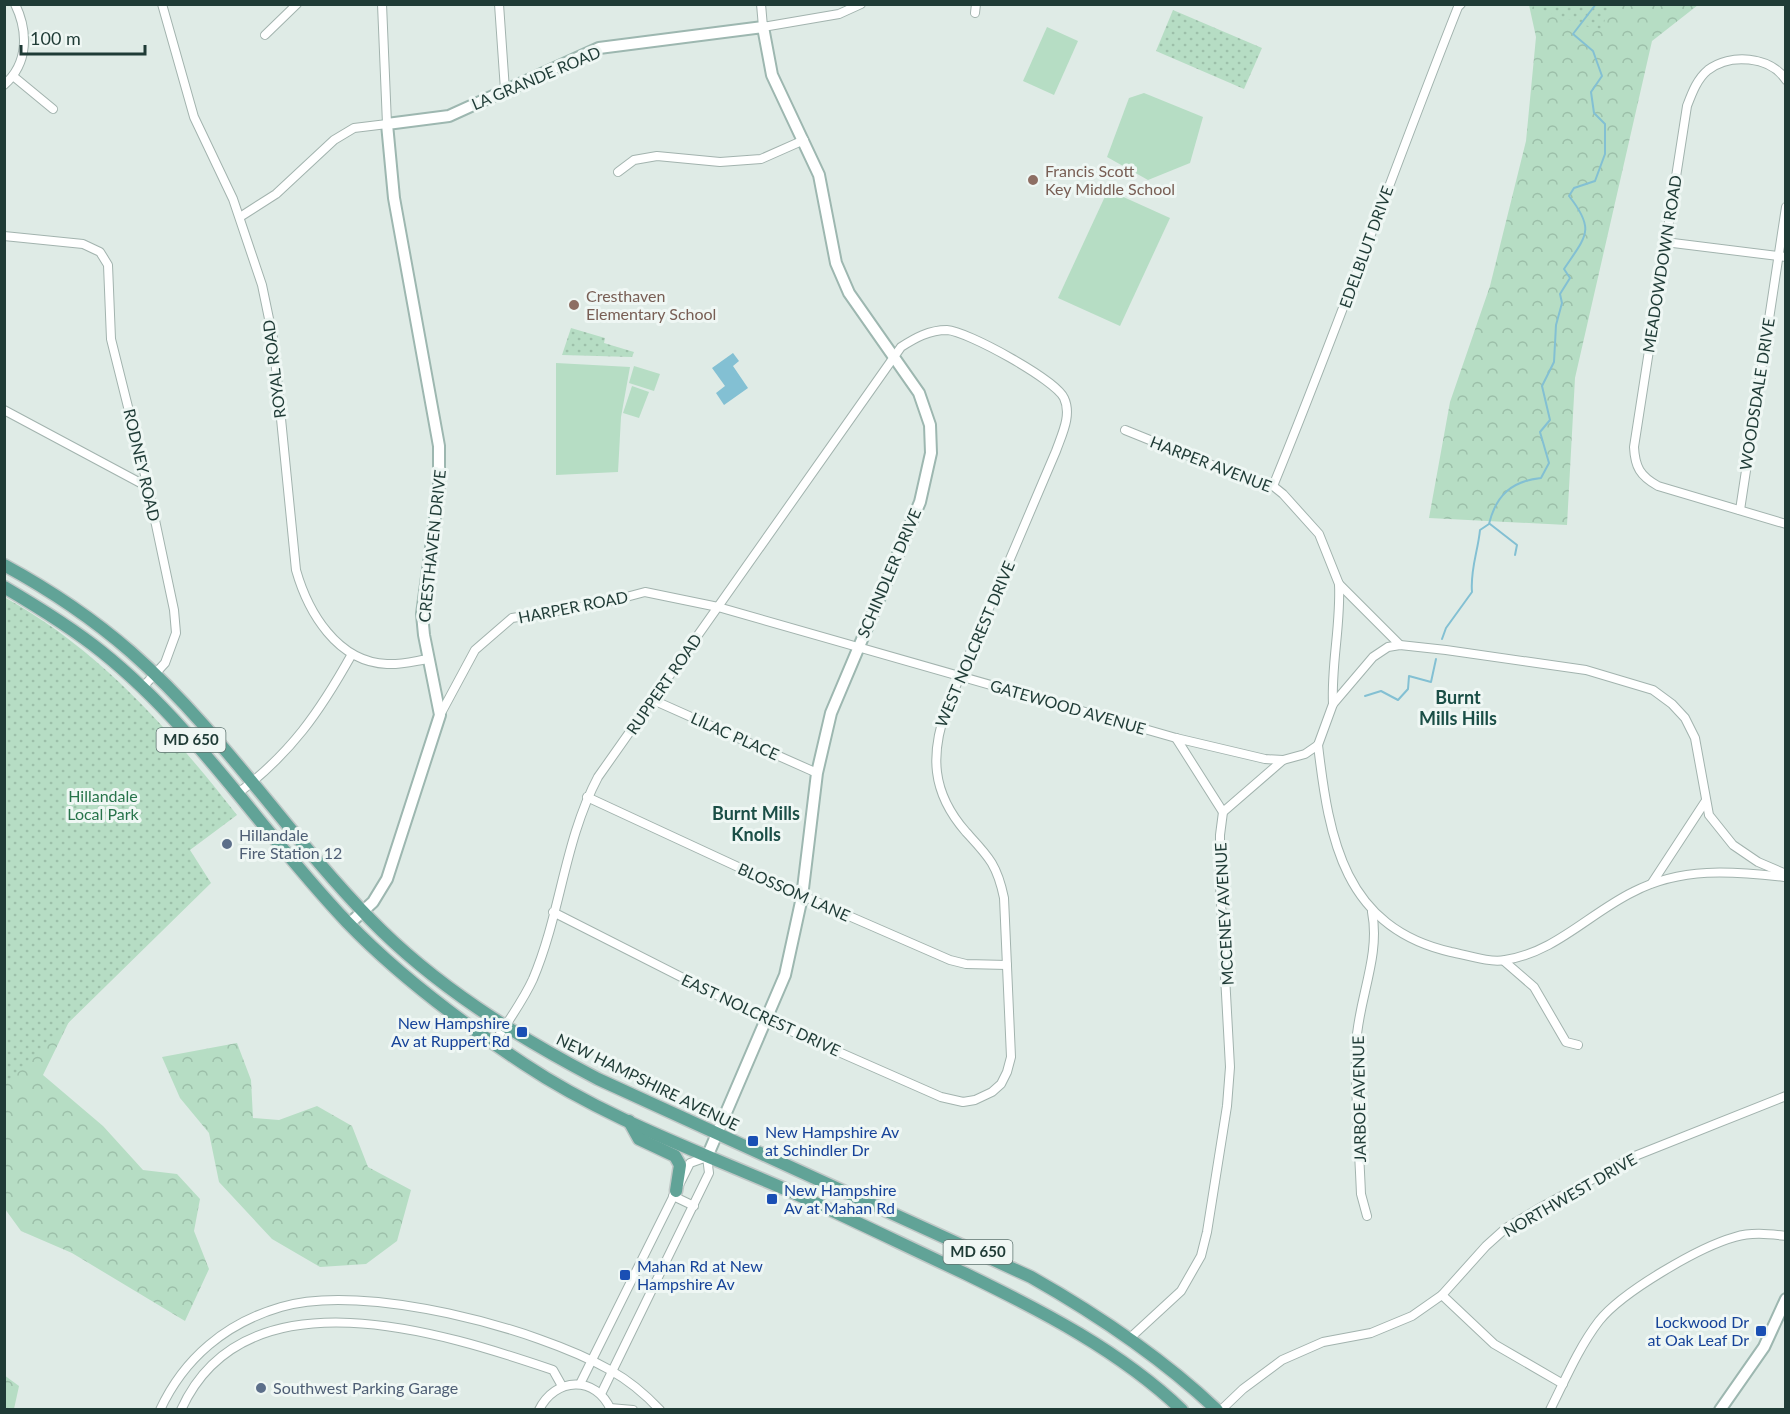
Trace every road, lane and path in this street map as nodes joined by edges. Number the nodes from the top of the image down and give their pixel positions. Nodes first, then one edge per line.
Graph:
1 (15, 4) edge
2 (162, 4) edge
3 (297, 4) edge
4 (382, 4) edge
5 (499, 4) edge
6 (760, 4) edge
7 (861, 4) edge
8 (1458, 5) edge
9 (763, 27) junction
10 (265, 35) dead end
11 (13, 76) junction
12 (1785, 80) edge
13 (4, 85) edge
14 (505, 90) junction
15 (54, 109) dead end
16 (387, 124) junction
17 (804, 140) junction
18 (618, 172) dead end
19 (1785, 207) edge
20 (240, 217) junction
21 (4, 236) edge
22 (1665, 242) junction
23 (1782, 256) edge
24 (894, 357) junction
25 (4, 410) edge
26 (1125, 430) dead end
27 (1272, 486) junction
28 (148, 487) junction
29 (1740, 510) junction
30 (1785, 524) edge
31 (4, 565) edge
32 (1339, 585) junction
33 (4, 586) edge
34 (718, 607) junction
35 (1400, 645) junction
36 (858, 647) junction
37 (352, 654) junction
38 (428, 659) junction
39 (155, 674) junction
40 (961, 676) junction
41 (142, 688) junction
42 (653, 700) junction
43 (1333, 704) junction
44 (440, 715) junction
45 (1176, 738) junction
46 (1318, 745) junction
47 (1283, 760) junction
48 (817, 773) junction
49 (251, 783) junction
50 (237, 794) junction
51 (587, 797) junction
52 (1705, 802) junction
53 (1223, 812) junction
54 (1785, 876) edge
55 (1653, 883) junction
56 (802, 897) junction
57 (1372, 910) junction
58 (363, 911) junction
59 (553, 912) junction
60 (349, 924) junction
61 (1504, 961) junction
62 (1007, 964) junction
63 (766, 1020) junction
64 (505, 1026) junction
65 (495, 1042) junction
66 (1578, 1045) dead end
67 (1785, 1096) edge
68 (975, 1100) joint
69 (629, 1121) junction
70 (716, 1133) junction
71 (707, 1157) junction
72 (675, 1193) junction
73 (694, 1206) junction
74 (1367, 1216) dead end
75 (1785, 1236) edge
76 (1442, 1295) junction
77 (1785, 1299) edge
78 (1781, 1322) edge
79 (1130, 1338) junction
80 (592, 1360) junction
81 (612, 1371) junction
82 (580, 1384) junction
83 (1563, 1384) junction
84 (562, 1386) junction
85 (601, 1394) junction
86 (610, 1409) edge
87 (160, 1410) edge
88 (181, 1410) edge
89 (539, 1410) edge
90 (633, 1410) edge
91 (660, 1410) edge
92 (1182, 1410) edge
93 (1219, 1410) edge
94 (1550, 1410) edge
95 (1720, 1410) edge

1 - 11 street
2 - 20 street, ROYAL ROAD
3 - 10 street
4 - 16 street, CRESTHAVEN DRIVE
5 - 14 street
6 - 9 street, SCHINDLER DRIVE
7 - 9 street, LA GRANDE ROAD
8 - 27 street, EDELBLUT DRIVE
9 - 14 street, LA GRANDE ROAD
9 - 17 street, SCHINDLER DRIVE
11 - 13 street
11 - 15 street
12 - 22 street, MEADOWDOWN ROAD
14 - 16 street, LA GRANDE ROAD
16 - 20 street, LA GRANDE ROAD
16 - 38 street, CRESTHAVEN DRIVE
17 - 18 street
17 - 24 street, SCHINDLER DRIVE
19 - 23 street, WOODSDALE DRIVE
20 - 37 street, ROYAL ROAD
21 - 28 street, RODNEY ROAD
22 - 23 street
22 - 29 street, MEADOWDOWN ROAD
23 - 29 street, WOODSDALE DRIVE
24 - 34 street, RUPPERT ROAD
24 - 36 street, SCHINDLER DRIVE
24 - 40 street, WEST NOLCREST DRIVE
25 - 28 street
26 - 27 street, HARPER AVENUE
27 - 32 street, HARPER AVENUE
28 - 39 street, RODNEY ROAD
29 - 30 street, MEADOWDOWN ROAD
31 - 39 main road, NEW HAMPSHIRE AVENUE / MD 650
32 - 35 street, HARPER AVENUE
32 - 43 street
33 - 41 main road, MD 650
34 - 36 street, GATEWOOD AVENUE
34 - 42 street, RUPPERT ROAD
34 - 44 street, HARPER ROAD
35 - 43 street
35 - 52 street
36 - 40 street, GATEWOOD AVENUE
36 - 48 street, SCHINDLER DRIVE
37 - 38 street, ROYAL ROAD
37 - 49 street
38 - 44 street, CRESTHAVEN DRIVE
39 - 41 street, RODNEY ROAD
39 - 49 main road, NEW HAMPSHIRE AVENUE / MD 650
40 - 45 street, GATEWOOD AVENUE
40 - 62 street, WEST NOLCREST DRIVE
41 - 50 main road, MD 650
42 - 48 street, LILAC PLACE
42 - 51 street, RUPPERT ROAD
43 - 46 street
44 - 58 street
45 - 47 street, GATEWOOD AVENUE
45 - 53 street
46 - 47 street
46 - 57 street
47 - 53 street
48 - 56 street, SCHINDLER DRIVE
49 - 50 street
49 - 58 main road, NEW HAMPSHIRE AVENUE / MD 650
50 - 60 main road, MD 650
51 - 56 street, BLOSSOM LANE
51 - 59 street, RUPPERT ROAD
52 - 54 street
52 - 55 street
53 - 79 street, MCCENEY AVENUE
54 - 55 street
55 - 61 street
56 - 62 street, BLOSSOM LANE
56 - 63 street, SCHINDLER DRIVE
57 - 61 street
57 - 74 street, JARBOE AVENUE
58 - 60 street
58 - 64 main road, NEW HAMPSHIRE AVENUE / MD 650
59 - 63 street, EAST NOLCREST DRIVE
59 - 64 street, RUPPERT ROAD
60 - 65 main road, MD 650
61 - 66 street
62 - 68 street, WEST NOLCREST DRIVE
63 - 68 street, EAST NOLCREST DRIVE
63 - 70 street, SCHINDLER DRIVE
64 - 65 street, RUPPERT ROAD
64 - 70 main road, NEW HAMPSHIRE AVENUE / MD 650
65 - 69 main road, MD 650
67 - 76 street, NORTHWEST DRIVE
69 - 71 main road, MD 650
69 - 72 main road
70 - 71 street, SCHINDLER DRIVE
70 - 79 main road, NEW HAMPSHIRE AVENUE / MD 650
71 - 72 street
71 - 73 street
71 - 92 main road, MD 650
72 - 73 street
72 - 80 street
73 - 81 street
75 - 83 street
76 - 83 street
76 - 93 street, NORTHWEST DRIVE
77 - 78 street
78 - 95 street
79 - 93 main road, NEW HAMPSHIRE AVENUE / MD 650
80 - 81 street
80 - 82 street
80 - 87 street
81 - 85 street
81 - 91 street
82 - 84 street
82 - 85 street
83 - 94 street
84 - 88 street
84 - 89 street
85 - 86 street
86 - 90 street

